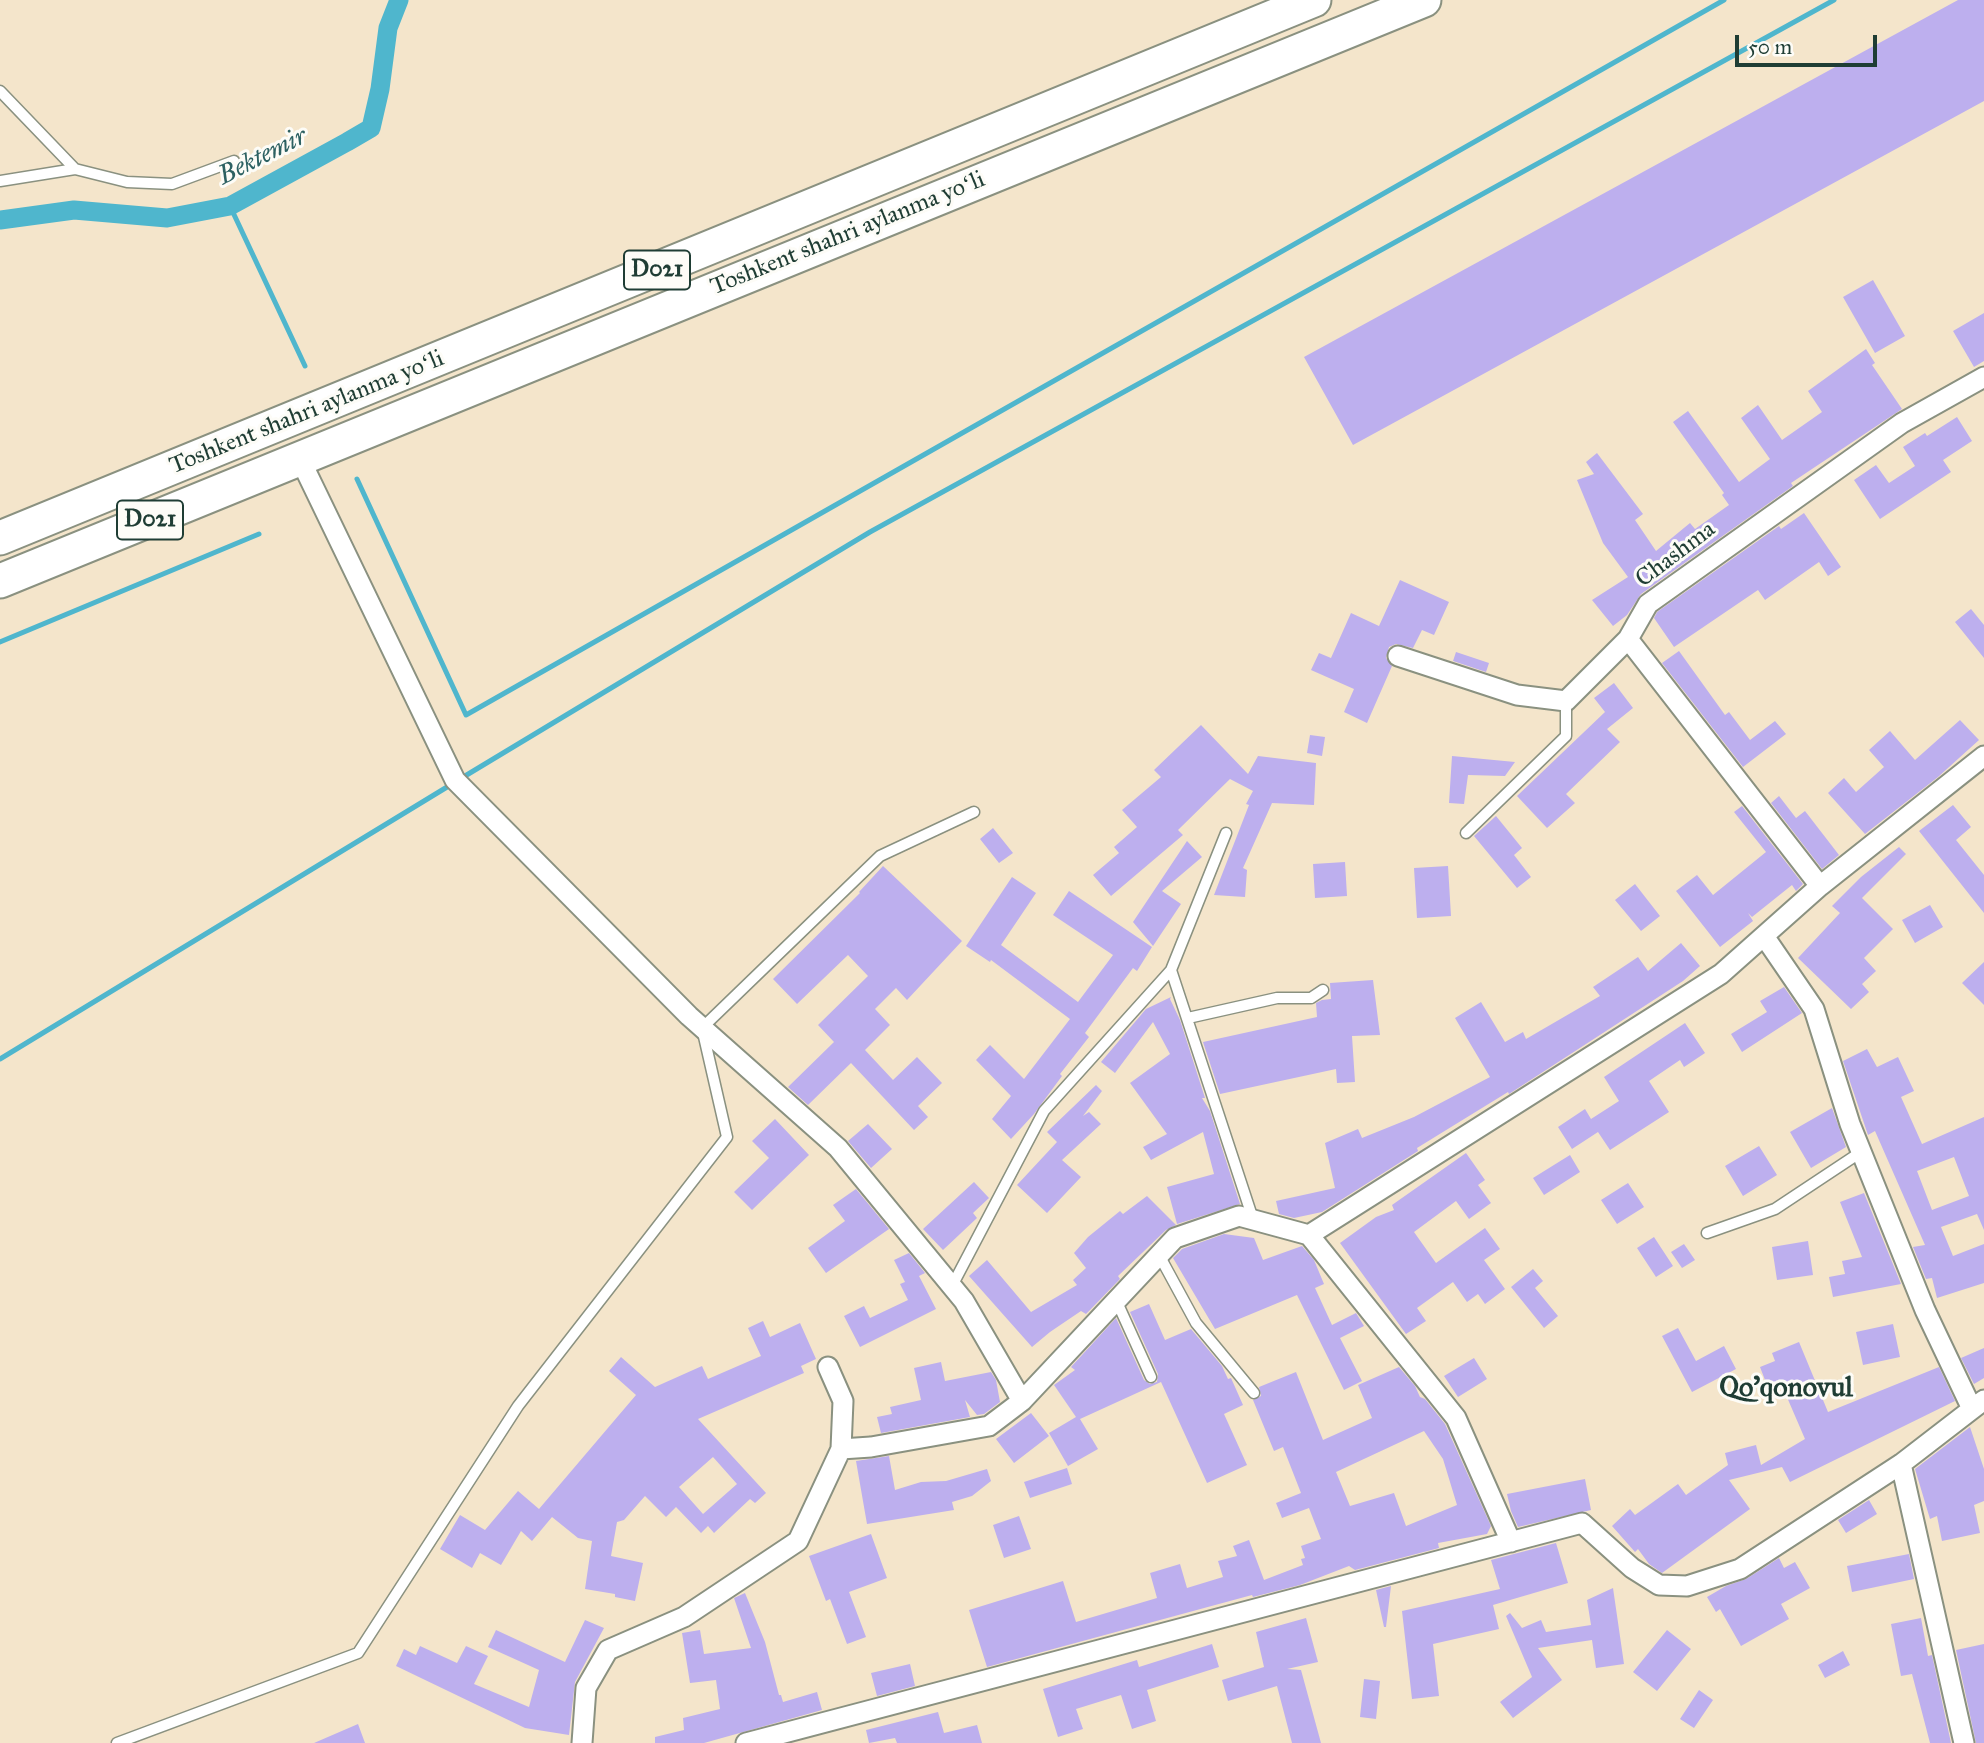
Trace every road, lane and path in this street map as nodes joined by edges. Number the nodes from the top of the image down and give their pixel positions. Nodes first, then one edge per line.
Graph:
1 (1314, 0) edge
2 (1424, 0) edge
3 (0, 91) edge
4 (1043, 111) junction
5 (1058, 148) junction
6 (234, 161) dead end
7 (75, 169) junction
8 (0, 181) edge
9 (1984, 377) edge
10 (300, 459) junction
11 (0, 538) edge
12 (0, 580) edge
13 (1628, 639) junction
14 (1398, 656) dead end
15 (1566, 701) junction
16 (1984, 756) edge
17 (974, 812) dead end
18 (1226, 833) dead end
19 (1466, 833) dead end
20 (1820, 886) junction
21 (1764, 936) junction
22 (1171, 971) junction
23 (1323, 990) dead end
24 (1188, 1018) junction
25 (702, 1028) junction
26 (1861, 1152) junction
27 (1253, 1220) junction
28 (1707, 1233) dead end
29 (1309, 1235) junction
30 (1159, 1255) junction
31 (952, 1286) junction
32 (1117, 1302) junction
33 (828, 1367) dead end
34 (1151, 1377) dead end
35 (1254, 1393) dead end
36 (1022, 1401) junction
37 (1978, 1404) edge
38 (841, 1449) junction
39 (1901, 1464) junction
40 (1511, 1542) junction
41 (786, 1737) edge
42 (117, 1743) edge
43 (582, 1743) edge
44 (746, 1743) edge
45 (1965, 1743) edge

1 - 4 highway, Toshkent shahri aylanma yoʻli / D021
2 - 5 highway, Toshkent shahri aylanma yoʻli / D021
3 - 7 lane
4 - 5 highway
4 - 11 highway, Toshkent shahri aylanma yoʻli / D021
5 - 10 highway, Toshkent shahri aylanma yoʻli / D021
6 - 7 lane
7 - 8 lane
9 - 13 street, Chashma
10 - 12 highway, Toshkent shahri aylanma yoʻli / D021
10 - 25 street
13 - 15 street, Chashma
13 - 20 street
14 - 15 street
15 - 19 lane
16 - 20 street
17 - 25 lane
18 - 22 lane
20 - 21 street
21 - 26 street
21 - 29 street
22 - 24 lane
22 - 31 lane
23 - 24 lane
24 - 27 lane
25 - 31 street
25 - 42 lane
26 - 28 lane
26 - 37 street
27 - 29 street
27 - 30 street
29 - 40 street
30 - 32 street
30 - 35 lane
31 - 36 street
32 - 34 lane
32 - 36 street
33 - 38 street
36 - 38 street
37 - 39 street
38 - 43 street
39 - 40 street
39 - 45 street
40 - 41 street
41 - 44 street

